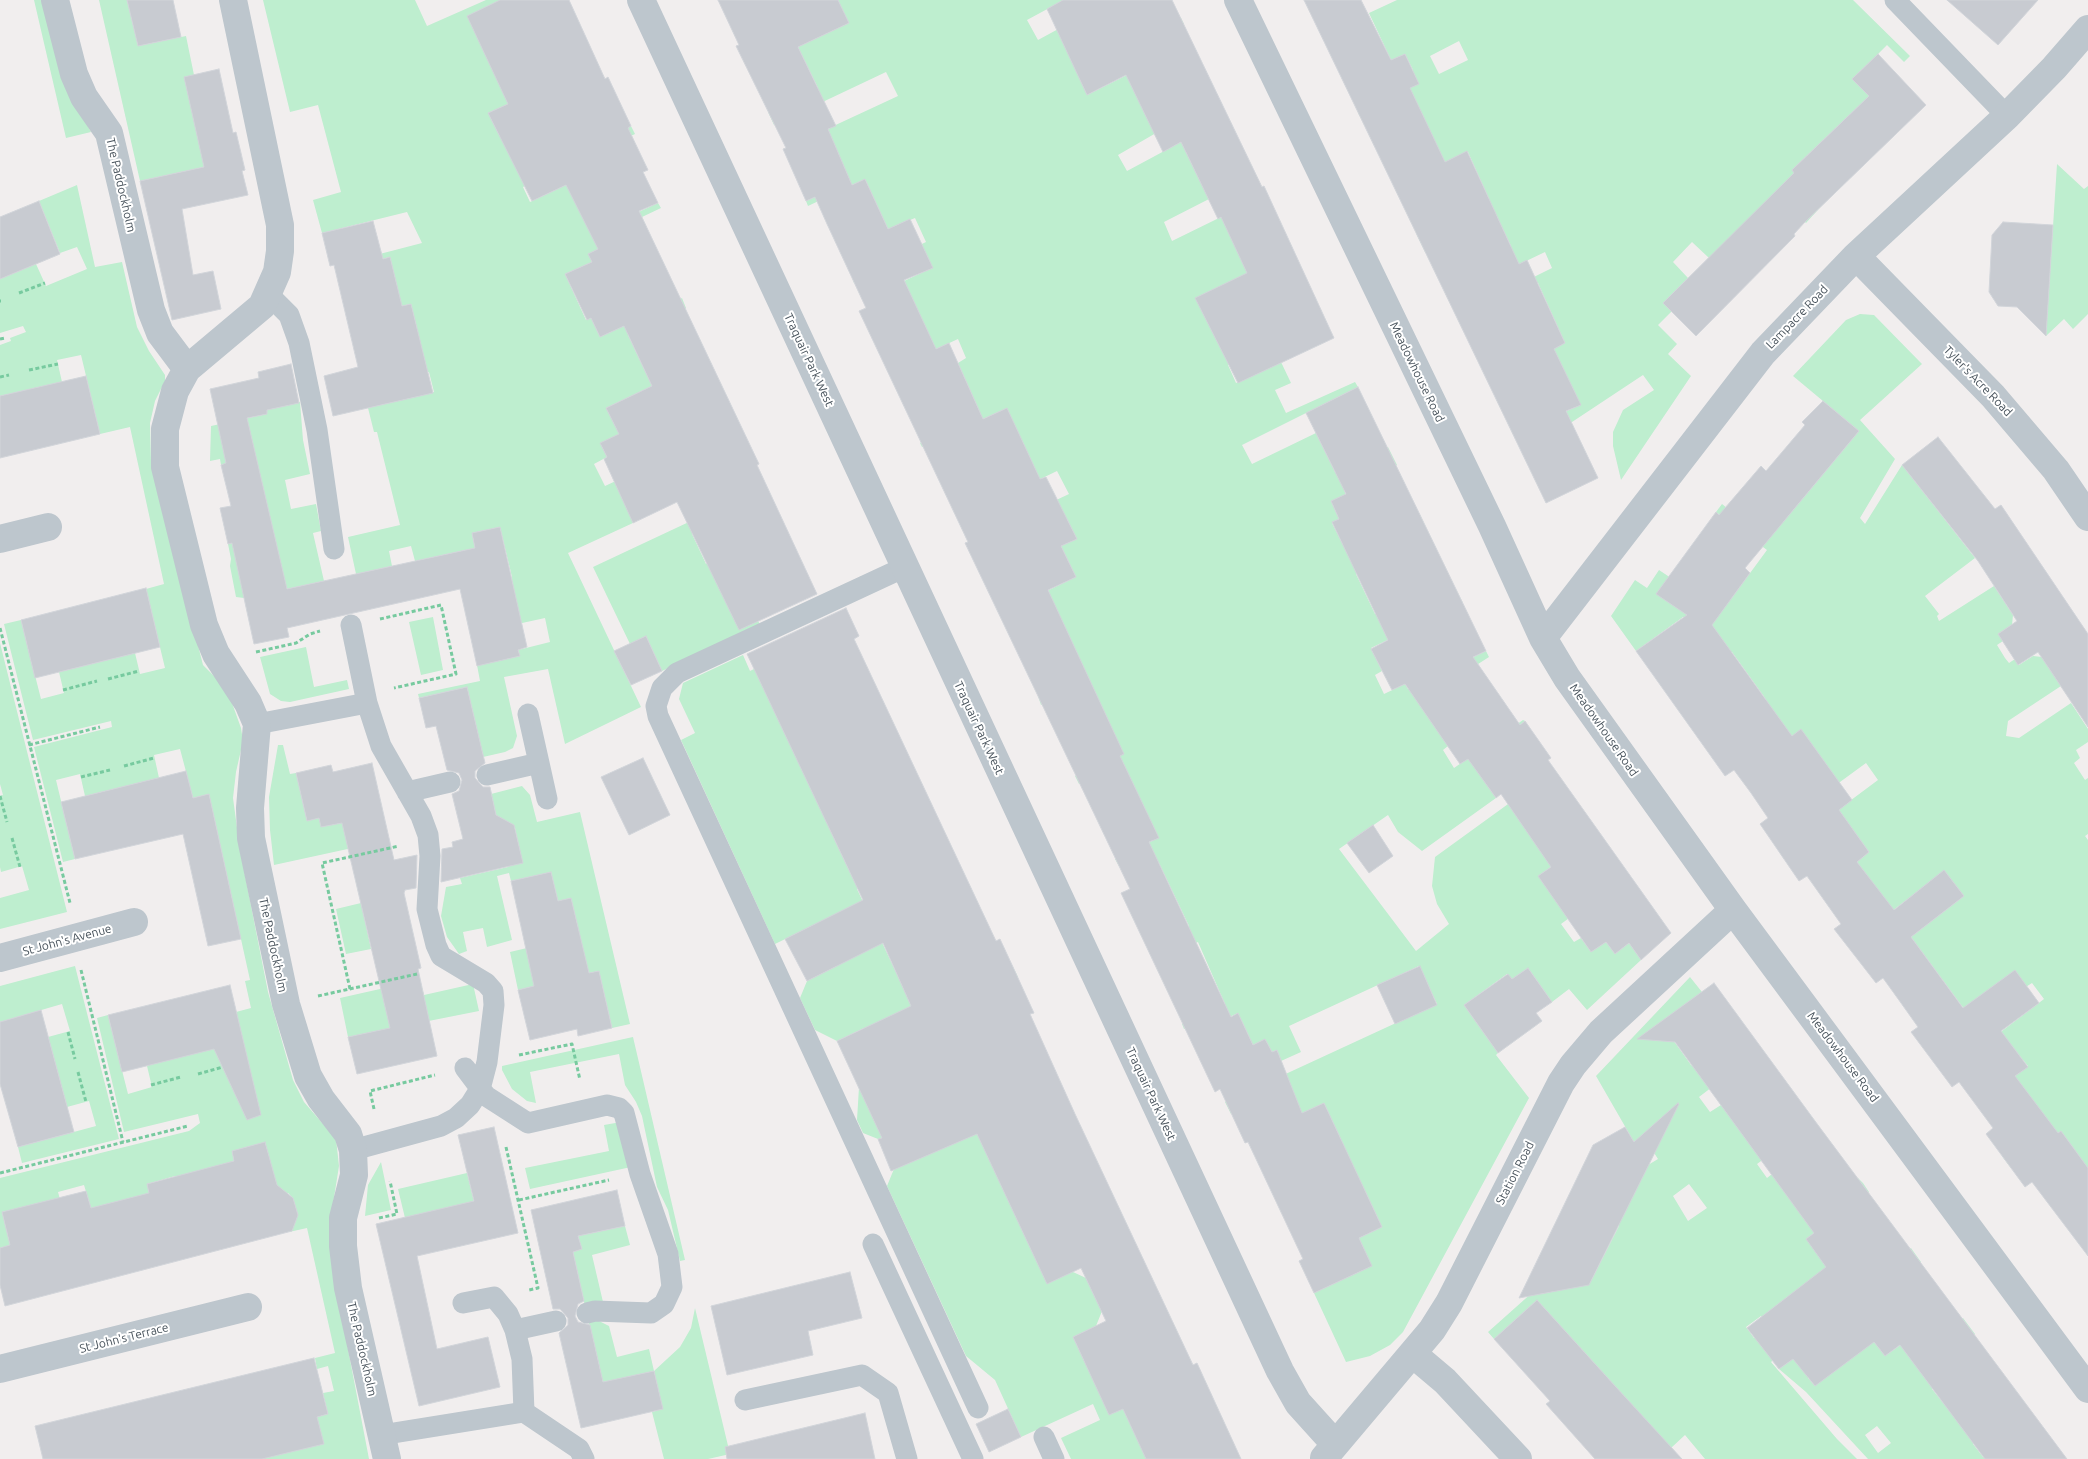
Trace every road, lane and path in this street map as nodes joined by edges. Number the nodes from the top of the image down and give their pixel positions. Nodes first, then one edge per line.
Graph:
1 (55, 0) edge
2 (233, 0) edge
3 (640, 0) edge
4 (1238, 0) edge
5 (1895, 0) edge
6 (2088, 29) edge
7 (2006, 116) junction
8 (1856, 256) junction
9 (44, 283) dead end
10 (20, 294) dead end
11 (267, 297) junction
12 (5, 338) dead end
13 (0, 340) edge
14 (58, 364) dead end
15 (187, 369) junction
16 (29, 370) dead end
17 (9, 375) dead end
18 (0, 377) edge
19 (2088, 517) edge
20 (48, 527) dead end
21 (0, 539) edge
22 (334, 549) dead end
23 (905, 567) junction
24 (351, 626) junction
25 (0, 628) edge
26 (1543, 638) junction
27 (247, 654) dead end
28 (139, 671) dead end
29 (108, 679) dead end
30 (97, 681) dead end
31 (63, 690) dead end
32 (367, 703) junction
33 (528, 714) dead end
34 (258, 724) junction
35 (100, 727) dead end
36 (30, 745) junction
37 (154, 758) dead end
38 (539, 763) junction
39 (124, 766) dead end
40 (110, 770) dead end
41 (487, 774) dead end
42 (81, 777) dead end
43 (450, 782) dead end
44 (408, 792) junction
45 (0, 796) edge
46 (547, 799) dead end
47 (8, 822) dead end
48 (12, 838) dead end
49 (430, 856) junction
50 (20, 867) dead end
51 (1733, 910) junction
52 (134, 922) dead end
53 (73, 938) junction
54 (0, 958) edge
55 (456, 966) junction
56 (350, 989) junction
57 (286, 1004) junction
58 (68, 1032) dead end
59 (75, 1059) dead end
60 (487, 1062) junction
61 (223, 1068) dead end
62 (465, 1068) joint
63 (78, 1072) dead end
64 (198, 1074) dead end
65 (181, 1077) dead end
66 (151, 1085) dead end
67 (480, 1089) junction
68 (86, 1102) dead end
69 (496, 1104) junction
70 (587, 1110) junction
71 (188, 1126) dead end
72 (123, 1142) junction
73 (382, 1144) junction
74 (353, 1150) junction
75 (0, 1173) edge
76 (640, 1174) junction
77 (519, 1200) junction
78 (373, 1219) dead end
79 (873, 1244) dead end
80 (494, 1296) junction
81 (463, 1303) dead end
82 (248, 1307) dead end
83 (587, 1313) dead end
84 (556, 1320) dead end
85 (515, 1330) junction
86 (1413, 1354) junction
87 (0, 1370) edge
88 (2088, 1389) edge
89 (745, 1400) dead end
90 (978, 1408) dead end
91 (524, 1412) junction
92 (1044, 1437) dead end
93 (384, 1447) edge
94 (1329, 1452) edge
95 (584, 1459) edge
96 (907, 1459) edge
97 (973, 1459) edge
98 (1054, 1459) edge
99 (1518, 1459) edge

1 - 15 street, The Paddockholm
2 - 11 street
3 - 23 street, Traquair Park West
4 - 26 street, Meadowhouse Road
5 - 7 lane
6 - 7 street, Lampacre Road
7 - 8 street, Lampacre Road
8 - 19 street, Tyler's Acre Road
8 - 26 street, Lampacre Road
9 - 10 path
11 - 15 street
11 - 22 lane
12 - 13 path
14 - 16 path
15 - 34 street
17 - 18 path
20 - 21 street
23 - 90 lane
23 - 94 street, Traquair Park West
24 - 27 path
24 - 32 lane
24 - 32 path
25 - 36 path
26 - 51 street, Meadowhouse Road
28 - 29 path
30 - 31 path
32 - 34 lane
32 - 44 lane
33 - 38 lane
34 - 57 street, The Paddockholm
35 - 36 path
36 - 53 path
37 - 39 path
38 - 41 lane
38 - 46 lane
40 - 42 path
43 - 44 lane
44 - 49 lane
45 - 47 path
48 - 50 path
49 - 55 lane
49 - 56 path
51 - 86 street, Station Road
51 - 88 street, Meadowhouse Road
52 - 53 street, St John's Avenue
53 - 54 street, St John's Avenue
53 - 72 path
55 - 56 path
55 - 60 lane
56 - 57 path
57 - 74 street, The Paddockholm
58 - 59 path
60 - 67 lane
60 - 70 path
61 - 64 path
62 - 67 lane
62 - 73 path
63 - 68 path
65 - 66 path
67 - 69 lane
67 - 73 lane
69 - 70 lane
69 - 77 path
70 - 76 lane
71 - 72 path
72 - 75 path
73 - 74 lane
73 - 78 path
74 - 93 street, The Paddockholm
76 - 77 path
76 - 83 lane
77 - 80 path
79 - 97 lane
80 - 81 lane
80 - 85 lane
82 - 87 street, St John's Terrace
84 - 85 lane
85 - 91 lane
86 - 94 street, Station Road
86 - 99 street
89 - 96 lane
91 - 93 lane
91 - 95 lane
92 - 98 lane

